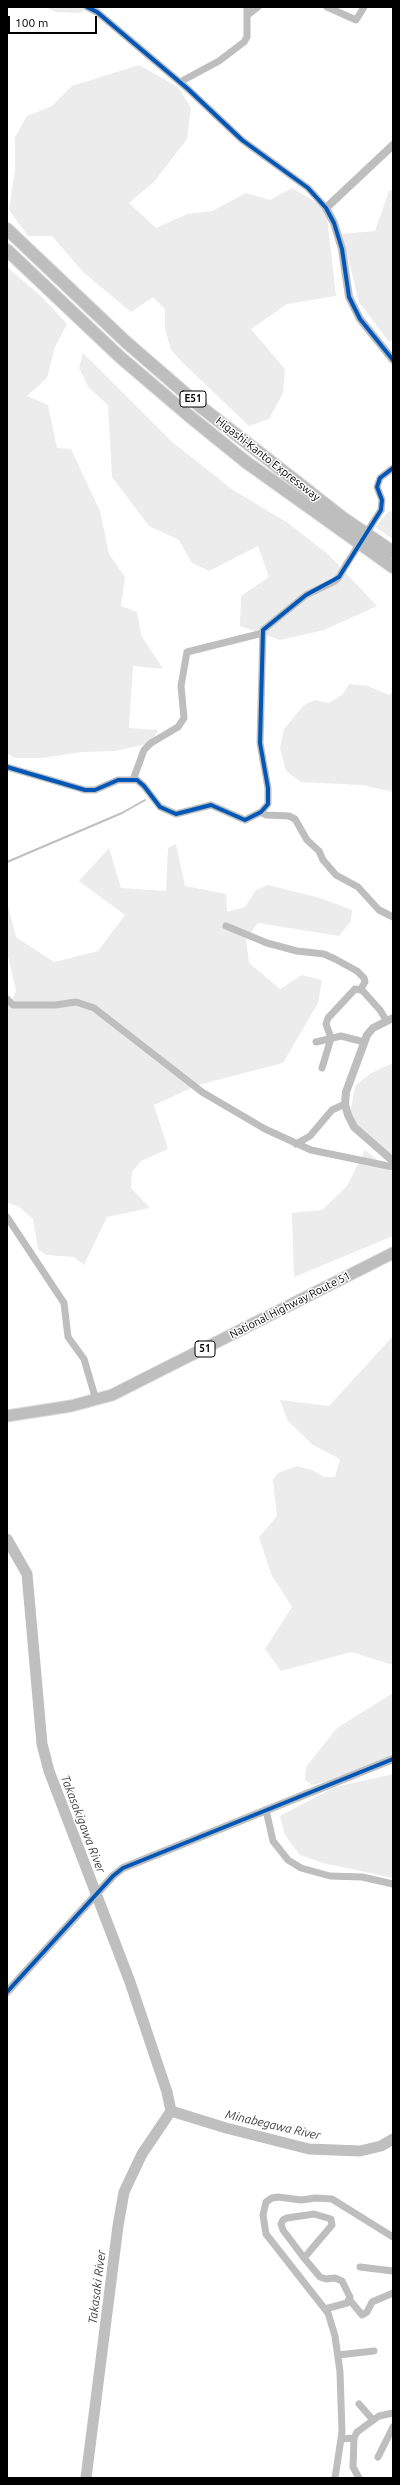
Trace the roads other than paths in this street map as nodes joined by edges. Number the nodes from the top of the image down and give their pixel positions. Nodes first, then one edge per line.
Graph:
1 (87, 7) edge
2 (258, 7) edge
3 (326, 7) edge
4 (364, 7) edge
5 (248, 11) edge
6 (180, 82) junction
7 (393, 145) edge
8 (326, 208) junction
9 (7, 229) edge
10 (7, 250) edge
11 (393, 360) edge
12 (393, 468) edge
13 (393, 552) edge
14 (393, 567) edge
15 (263, 633) junction
16 (7, 767) edge
17 (133, 780) junction
18 (261, 812) junction
19 (393, 917) edge
20 (226, 926) dead end
21 (360, 990) junction
22 (7, 999) edge
23 (390, 1019) edge
24 (331, 1038) junction
25 (316, 1042) dead end
26 (364, 1042) junction
27 (322, 1068) dead end
28 (345, 1104) junction
29 (296, 1144) junction
30 (393, 1161) edge
31 (393, 1167) edge
32 (7, 1217) edge
33 (393, 1253) edge
34 (96, 1400) junction
35 (7, 1416) edge
36 (393, 1759) edge
37 (266, 1810) junction
38 (393, 1884) edge
39 (7, 1992) edge
40 (393, 2237) edge
41 (304, 2258) junction
42 (360, 2267) dead end
43 (393, 2271) edge
44 (393, 2293) edge
45 (349, 2299) junction
46 (325, 2309) junction
47 (374, 2352) dead end
48 (338, 2355) junction
49 (359, 2404) dead end
50 (393, 2413) edge
51 (373, 2420) junction
52 (393, 2427) edge
53 (354, 2438) junction
54 (342, 2439) junction
55 (378, 2457) dead end
56 (335, 2478) edge
57 (359, 2478) edge

1 - 6 street
2 - 5 street
3 - 4 street
5 - 6 street
6 - 8 street
7 - 8 street
8 - 11 street
9 - 13 highway, Higashi-Kanto Expressway / E51
10 - 14 highway, Higashi-Kanto Expressway / E51
12 - 15 street, bridge
15 - 17 street
15 - 18 street
16 - 17 street
17 - 18 street
18 - 19 street
20 - 21 street
21 - 23 street
21 - 24 street
22 - 29 street
23 - 26 street
24 - 25 street
24 - 26 street
24 - 27 street
26 - 28 street
28 - 29 street
28 - 30 street
29 - 31 street
32 - 34 street
33 - 34 highway, National Highway Route 51 / 51
34 - 35 highway, National Highway Route 51 / 51
36 - 37 street
37 - 38 street
37 - 39 street
40 - 46 street
41 - 41 street
41 - 45 street
42 - 43 street
44 - 45 street
45 - 46 street
46 - 48 street
47 - 48 street
48 - 54 street
49 - 51 street
50 - 51 street
51 - 53 street
52 - 55 street
53 - 54 street
53 - 57 street
54 - 56 street

